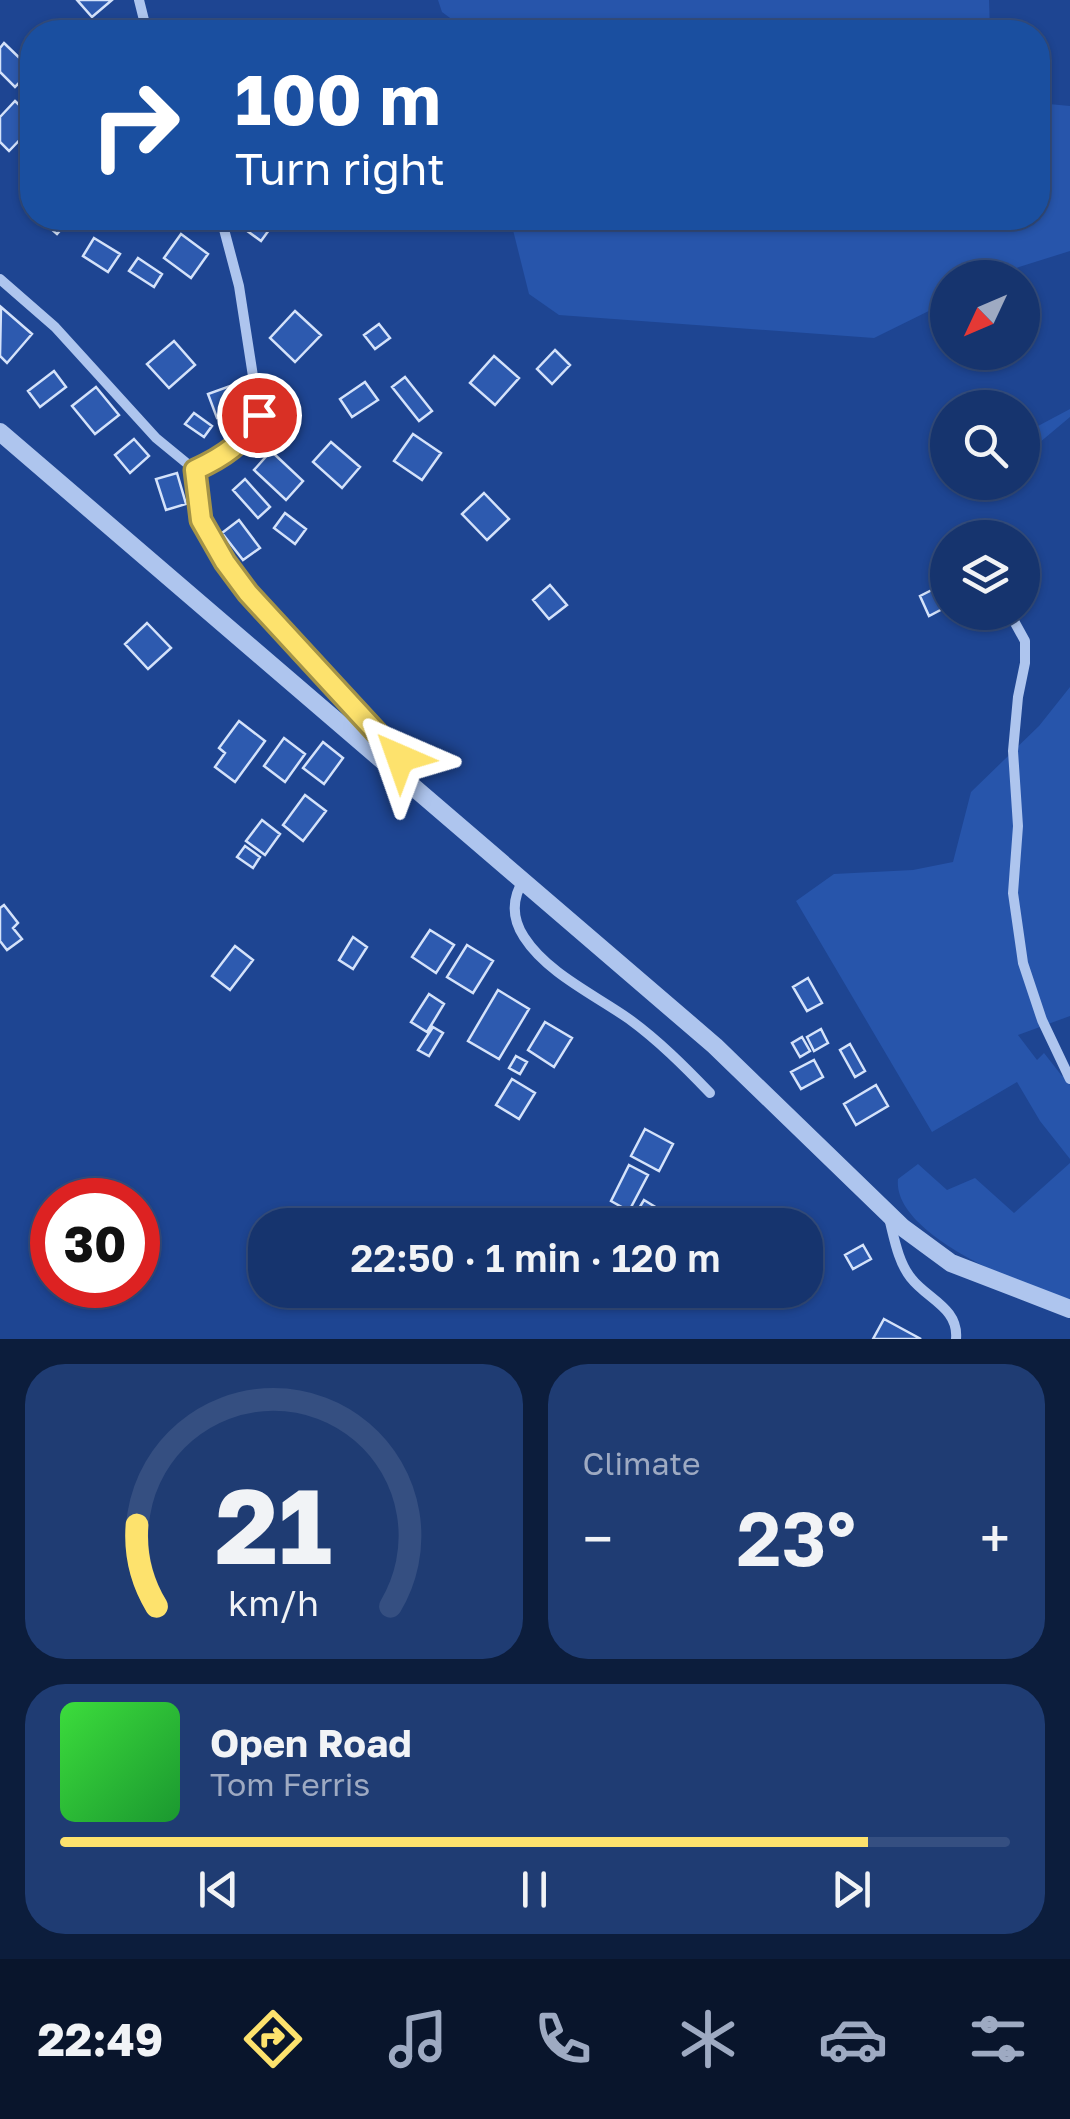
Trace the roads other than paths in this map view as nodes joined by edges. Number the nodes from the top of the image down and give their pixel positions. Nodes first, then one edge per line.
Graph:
1 (224, 230) edge
2 (2, 284) edge
3 (0, 432) edge
4 (195, 470) junction
5 (1018, 630) edge
6 (402, 778) junction
7 (524, 879) junction
8 (1070, 1078) edge
9 (710, 1094) dead end
10 (887, 1212) junction
11 (1070, 1309) edge
12 (956, 1339) edge

1 - 4 street
2 - 4 street
3 - 6 street
4 - 6 street
5 - 8 street
6 - 7 street
7 - 9 street
7 - 10 street
10 - 11 street
10 - 12 street

